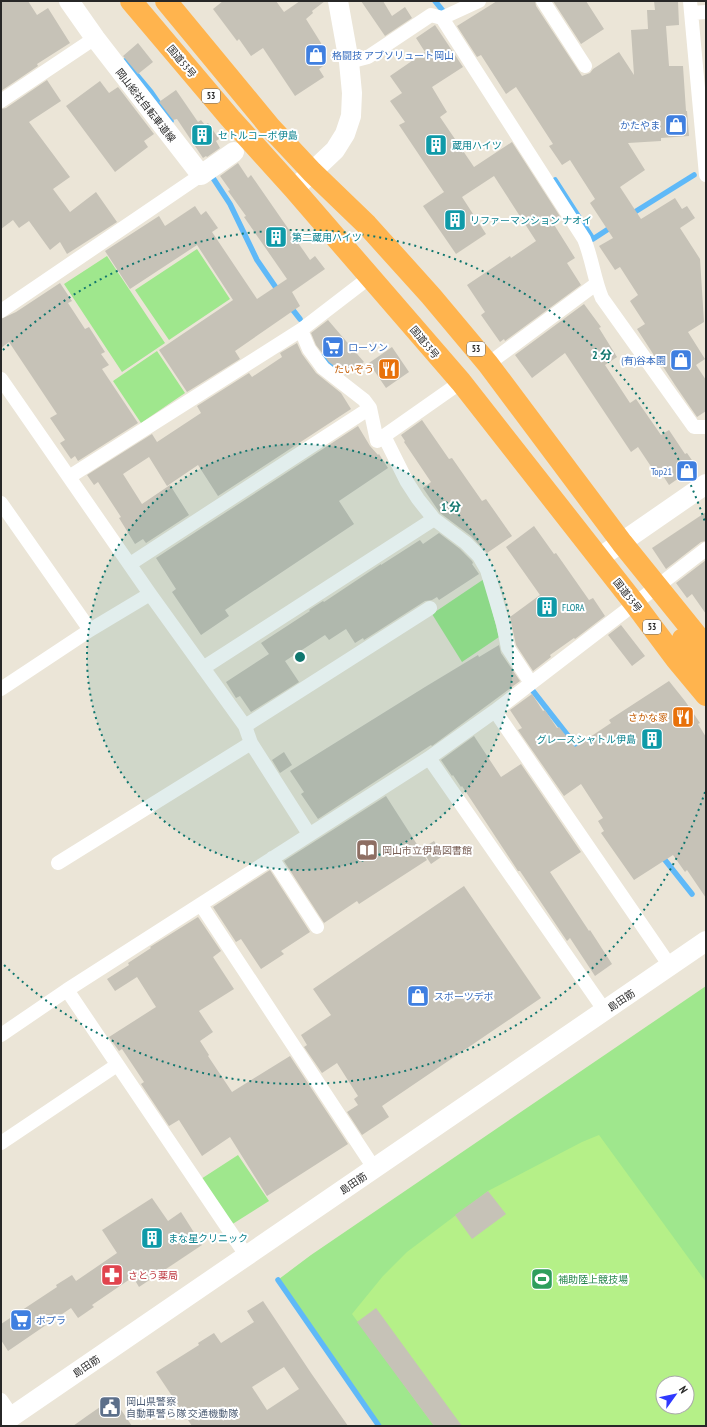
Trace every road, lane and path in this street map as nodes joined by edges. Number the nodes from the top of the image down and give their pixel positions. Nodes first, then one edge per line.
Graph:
1 (69, 1) edge
2 (131, 1) edge
3 (166, 1) edge
4 (338, 1) edge
5 (479, 1) edge
6 (543, 1) edge
7 (691, 7) edge
8 (706, 12) edge
9 (442, 18) junction
10 (95, 38) junction
11 (349, 62) junction
12 (585, 66) dead end
13 (1, 101) edge
14 (270, 127) junction
15 (242, 146) junction
16 (312, 172) junction
17 (201, 175) junction
18 (706, 175) edge
19 (294, 189) junction
20 (392, 253) junction
21 (370, 277) junction
22 (596, 284) junction
23 (1, 311) edge
24 (301, 330) junction
25 (488, 364) junction
26 (1, 379) edge
27 (461, 382) junction
28 (370, 408) junction
29 (706, 427) edge
30 (384, 436) junction
31 (69, 477) junction
32 (706, 484) edge
33 (1, 503) edge
34 (434, 519) junction
35 (611, 550) junction
36 (706, 550) edge
37 (130, 564) junction
38 (150, 594) junction
39 (647, 595) junction
40 (430, 608) dead end
41 (90, 630) junction
42 (706, 647) edge
43 (706, 667) edge
44 (203, 668) junction
45 (531, 683) junction
46 (1, 689) edge
47 (706, 695) edge
48 (495, 711) junction
49 (244, 726) junction
50 (251, 743) junction
51 (429, 758) junction
52 (309, 834) junction
53 (272, 858) junction
54 (58, 863) dead end
55 (201, 905) junction
56 (317, 927) dead end
57 (706, 941) edge
58 (670, 966) junction
59 (67, 990) junction
60 (605, 1011) junction
61 (1, 1035) edge
62 (117, 1065) junction
63 (1, 1144) edge
64 (374, 1168) junction
65 (246, 1255) junction
66 (1, 1400) edge
67 (7, 1420) edge

1 - 10 street, 岡山総社自転車道線
2 - 15 highway, 国道53号 / 53
3 - 14 highway, 国道53号 / 53
4 - 11 street
5 - 9 street
6 - 12 street
7 - 8 street
7 - 18 street
9 - 11 street
9 - 22 street
10 - 13 street
10 - 17 street, 岡山総社自転車道線
11 - 16 street
14 - 15 street
14 - 16 highway, 国道53号 / 53
15 - 17 street
15 - 19 highway, 国道53号 / 53
16 - 19 street
16 - 20 highway, 国道53号 / 53
17 - 23 street
19 - 21 highway, 国道53号 / 53
20 - 25 highway, 国道53号 / 53
20 - 35 highway, 53
21 - 24 street
21 - 27 highway, 国道53号 / 53
22 - 25 street
22 - 29 street
24 - 28 street
24 - 31 street
25 - 35 highway, 国道53号 / 53
26 - 31 street
27 - 30 street
27 - 35 highway, 国道53号 / 53
28 - 30 street
28 - 37 street
30 - 34 street
31 - 37 street
32 - 35 street
33 - 41 street
34 - 44 street
34 - 45 street
35 - 39 highway, 国道53号 / 53
36 - 39 street
37 - 38 street
38 - 41 street
38 - 44 street
39 - 42 highway, 国道53号 / 53
39 - 43 highway, 53
39 - 45 street
39 - 47 highway, 国道53号 / 53
40 - 49 street
41 - 46 street
44 - 49 street
45 - 48 street
48 - 51 street
48 - 58 street
49 - 50 street
50 - 52 street
50 - 54 street
51 - 52 street
51 - 60 street
52 - 53 street
53 - 55 street
53 - 56 street
55 - 59 street
55 - 64 street
57 - 58 street, 島田筋
58 - 60 street, 島田筋
59 - 61 street
59 - 62 street
60 - 64 street, 島田筋
62 - 63 street
62 - 65 street
64 - 65 street, 島田筋
65 - 67 street, 島田筋
66 - 67 street

